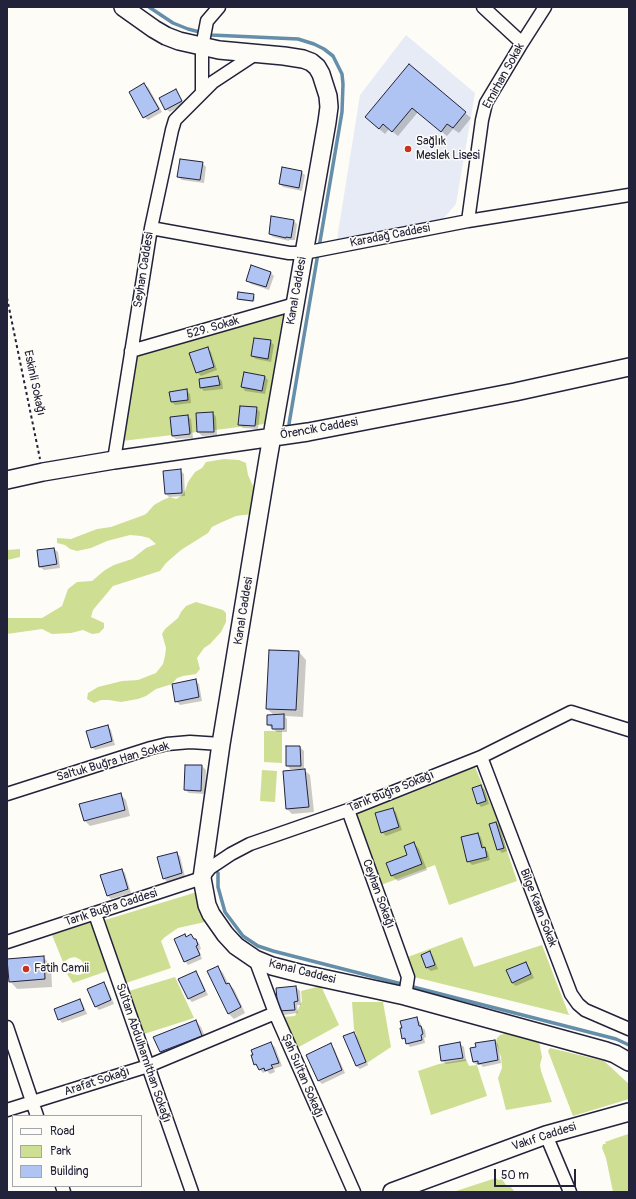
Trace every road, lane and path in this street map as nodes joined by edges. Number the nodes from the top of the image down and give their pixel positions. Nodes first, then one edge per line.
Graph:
1 (124, 7) edge
2 (218, 7) edge
3 (482, 7) edge
4 (545, 7) edge
5 (522, 43) junction
6 (203, 44) junction
7 (257, 53) junction
8 (202, 92) junction
9 (629, 195) edge
10 (468, 221) junction
11 (151, 228) junction
12 (308, 252) junction
13 (7, 298) edge
14 (295, 304) junction
15 (131, 351) junction
16 (629, 367) edge
17 (272, 438) junction
18 (114, 460) junction
19 (43, 472) junction
20 (7, 480) edge
21 (629, 730) edge
22 (221, 744) junction
23 (481, 757) junction
24 (7, 794) edge
25 (348, 810) junction
26 (206, 873) junction
27 (95, 914) junction
28 (7, 942) edge
29 (255, 958) junction
30 (405, 996) junction
31 (275, 1014) junction
32 (7, 1027) edge
33 (629, 1029) edge
34 (629, 1062) edge
35 (148, 1066) junction
36 (32, 1102) junction
37 (7, 1110) edge
38 (629, 1112) edge
39 (37, 1115) edge
40 (546, 1135) junction
41 (192, 1192) edge
42 (354, 1192) edge
43 (392, 1192) edge
44 (570, 1192) edge

1 - 6 street, Kanal Caddesi
2 - 6 street
3 - 5 street
4 - 5 street, Emirhan Sokak
5 - 10 street, Emirhan Sokak
6 - 7 street, Kanal Caddesi
6 - 8 street
7 - 8 street, Seyhan Caddesi
7 - 12 street, Kanal Caddesi
8 - 11 street, Seyhan Caddesi
9 - 10 street, Karadağ Caddesi
10 - 12 street, Karadağ Caddesi
11 - 12 street, Karadağ Caddesi
11 - 15 street, Seyhan Caddesi
12 - 14 street, Kanal Caddesi
13 - 19 path, Eskinli Sokağı
14 - 15 street, 529. Sokak
14 - 17 street, Kanal Caddesi
15 - 18 street, Seyhan Caddesi
16 - 17 street, Örencik Caddesi
17 - 18 street, Örencik Caddesi
17 - 22 street, Kanal Caddesi
18 - 19 street, Örencik Caddesi
19 - 20 street, Örencik Caddesi
21 - 23 street, Tarık Buğra Sokağı
22 - 24 street, Saltuk Buğra Han Sokak
22 - 26 street, Kanal Caddesi
23 - 25 street, Tarık Buğra Sokağı
23 - 33 street, Bilge Kaan Sokak
25 - 26 street, Tarık Buğra Sokağı
25 - 30 street, Ceyhan Sokağı
26 - 27 street, Tarık Buğra Caddesi
26 - 29 street, Kanal Caddesi
27 - 28 street, Tarık Buğra Caddesi
27 - 35 street, Sultan Abdulhamithan Sokağı
29 - 30 street, Kanal Caddesi
29 - 31 street, Şah Sultan Sokağı
30 - 34 street, Kanal Caddesi
31 - 35 street, Arafat Sokağı
31 - 42 street, Şah Sultan Sokağı
32 - 36 street
35 - 36 street, Arafat Sokağı
35 - 41 street, Sultan Abdulhamithan Sokağı
36 - 37 street, Arafat Sokağı
36 - 39 street
38 - 40 street, Vakıf Caddesi
40 - 43 street, Vakıf Caddesi
40 - 44 street

